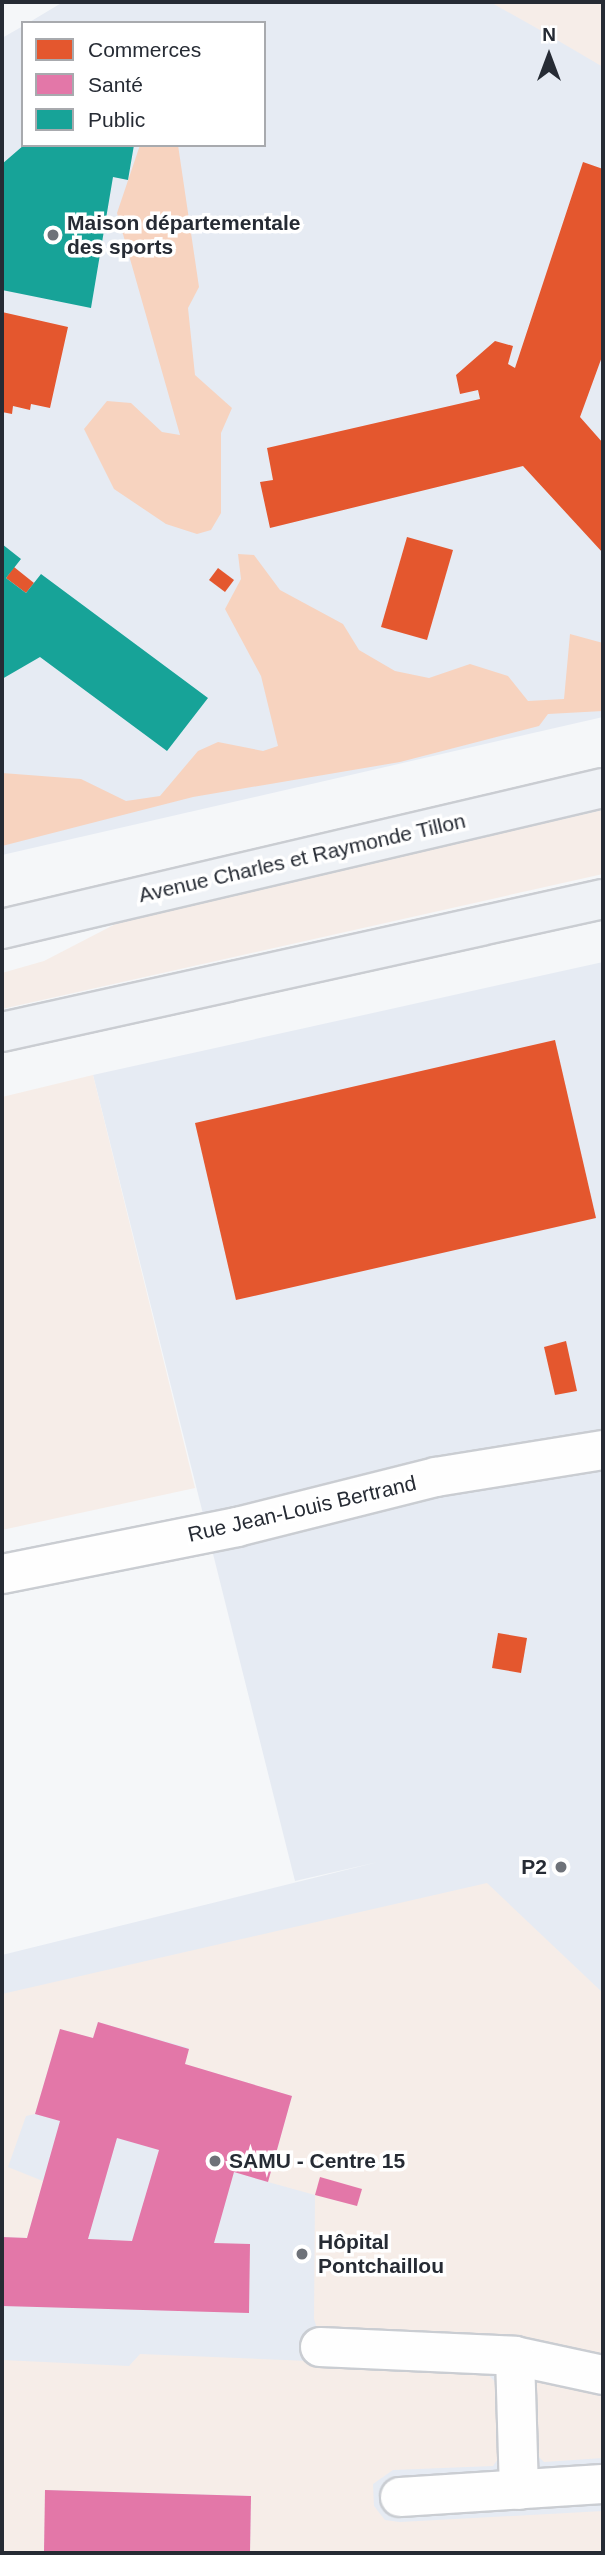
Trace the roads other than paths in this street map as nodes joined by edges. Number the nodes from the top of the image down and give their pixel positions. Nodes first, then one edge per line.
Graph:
1 (603, 788) edge
2 (603, 899) edge
3 (2, 929) edge
4 (2, 1032) edge
5 (603, 1450) edge
6 (2, 1574) edge
7 (320, 2347) dead end
8 (514, 2356) junction
9 (603, 2375) edge
10 (603, 2484) edge
11 (519, 2490) junction
12 (400, 2497) dead end

1 - 3 main road, Avenue Charles et Raymonde Tillon
2 - 4 main road
5 - 6 street, Rue Jean-Louis Bertrand
7 - 8 street
8 - 9 street
8 - 11 street
10 - 11 street
11 - 12 street

